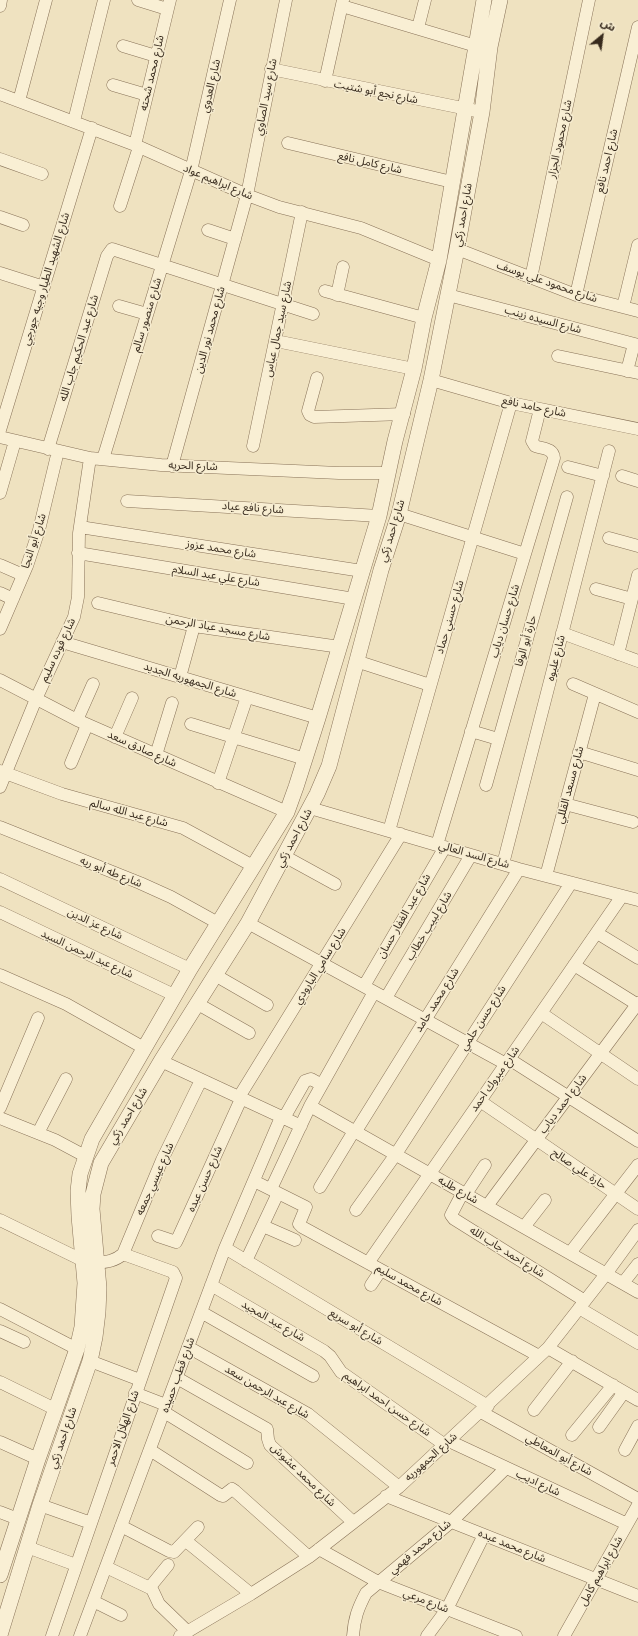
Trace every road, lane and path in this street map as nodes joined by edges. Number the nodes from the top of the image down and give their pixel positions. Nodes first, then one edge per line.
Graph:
1 (2, 0) edge
2 (46, 0) edge
3 (104, 0) edge
4 (138, 0) edge
5 (230, 0) edge
6 (286, 0) edge
7 (425, 0) edge
8 (484, 0) edge
9 (500, 0) edge
10 (589, 0) edge
11 (343, 3) edge
12 (168, 5) edge
13 (0, 6) edge
14 (638, 27) edge
15 (418, 28) junction
16 (123, 46) dead end
17 (476, 46) junction
18 (156, 56) junction
19 (271, 69) junction
20 (325, 81) junction
21 (113, 85) dead end
22 (0, 94) edge
23 (147, 95) junction
24 (19, 101) junction
25 (465, 109) junction
26 (482, 112) junction
27 (74, 121) junction
28 (92, 128) junction
29 (288, 143) dead end
30 (137, 146) junction
31 (0, 159) edge
32 (191, 171) junction
33 (42, 174) dead end
34 (452, 182) junction
35 (247, 195) junction
36 (120, 206) dead end
37 (302, 212) junction
38 (0, 217) edge
39 (23, 225) dead end
40 (208, 230) dead end
41 (235, 239) junction
42 (638, 245) edge
43 (457, 250) junction
44 (439, 260) junction
45 (162, 266) junction
46 (343, 267) dead end
47 (0, 272) edge
48 (531, 278) junction
49 (222, 285) junction
50 (44, 287) junction
51 (448, 295) junction
52 (576, 295) junction
53 (284, 305) junction
54 (119, 306) dead end
55 (623, 307) junction
56 (638, 311) edge
57 (147, 314) junction
58 (313, 314) dead end
59 (424, 318) junction
60 (276, 341) junction
61 (636, 344) edge
62 (558, 356) dead end
63 (414, 370) junction
64 (633, 372) edge
65 (317, 378) dead end
66 (431, 380) junction
67 (511, 404) junction
68 (540, 409) junction
69 (404, 414) junction
70 (638, 429) edge
71 (0, 430) edge
72 (0, 438) edge
73 (15, 441) junction
74 (395, 441) junction
75 (415, 445) junction
76 (253, 446) dead end
77 (53, 450) junction
78 (609, 451) dead end
79 (90, 458) junction
80 (102, 460) junction
81 (172, 466) junction
82 (568, 467) dead end
83 (388, 473) junction
84 (603, 476) junction
85 (622, 476) dead end
86 (638, 481) edge
87 (0, 493) edge
88 (567, 497) dead end
89 (127, 501) dead end
90 (399, 514) junction
91 (379, 516) junction
92 (80, 527) junction
93 (472, 538) junction
94 (609, 538) dead end
95 (638, 546) edge
96 (78, 553) junction
97 (525, 554) junction
98 (0, 565) edge
99 (362, 571) junction
100 (23, 575) junction
101 (638, 575) edge
102 (596, 589) dead end
103 (0, 593) edge
104 (13, 599) junction
105 (354, 599) junction
106 (632, 599) junction
107 (98, 603) dead end
108 (194, 626) junction
109 (0, 629) edge
110 (562, 633) junction
111 (62, 642) junction
112 (340, 647) junction
113 (618, 654) junction
114 (356, 661) junction
115 (638, 662) edge
116 (180, 677) junction
117 (0, 680) edge
118 (93, 684) dead end
119 (573, 684) dead end
120 (430, 685) junction
121 (595, 694) junction
122 (132, 698) dead end
123 (247, 698) junction
124 (36, 699) junction
125 (172, 703) dead end
126 (638, 712) edge
127 (318, 718) junction
128 (82, 722) junction
129 (191, 724) dead end
130 (471, 731) junction
131 (115, 737) junction
132 (233, 738) junction
133 (498, 739) junction
134 (579, 752) junction
135 (156, 755) junction
136 (305, 759) junction
137 (71, 763) dead end
138 (638, 770) edge
139 (3, 772) edge
140 (218, 783) junction
141 (486, 785) dead end
142 (0, 787) edge
143 (565, 804) junction
144 (310, 808) junction
145 (287, 812) junction
146 (633, 822) dead end
147 (0, 827) edge
148 (388, 831) junction
149 (401, 834) junction
150 (441, 846) junction
151 (471, 855) junction
152 (284, 856) junction
153 (503, 864) junction
154 (253, 866) junction
155 (519, 869) junction
156 (546, 876) junction
157 (0, 879) edge
158 (571, 883) junction
159 (335, 884) dead end
160 (622, 896) junction
161 (638, 900) edge
162 (0, 912) edge
163 (218, 923) junction
164 (248, 923) junction
165 (597, 933) junction
166 (638, 958) edge
167 (322, 963) junction
168 (574, 965) junction
169 (190, 968) junction
170 (0, 975) edge
171 (215, 976) junction
172 (369, 989) junction
173 (174, 995) junction
174 (386, 998) junction
175 (198, 1004) junction
176 (638, 1004) edge
177 (267, 1005) dead end
178 (541, 1013) junction
179 (38, 1018) dead end
180 (425, 1020) junction
181 (250, 1033) dead end
182 (468, 1043) junction
183 (144, 1048) junction
184 (601, 1053) junction
185 (161, 1061) junction
186 (508, 1061) junction
187 (66, 1079) dead end
188 (638, 1079) edge
189 (201, 1080) junction
190 (322, 1085) junction
191 (568, 1097) junction
192 (240, 1098) junction
193 (480, 1101) junction
194 (310, 1106) junction
195 (0, 1108) edge
196 (0, 1118) edge
197 (282, 1118) junction
198 (301, 1126) junction
199 (355, 1131) junction
200 (38, 1133) junction
201 (536, 1140) junction
202 (638, 1141) edge
203 (396, 1154) junction
204 (85, 1156) junction
205 (485, 1165) dead end
206 (638, 1165) edge
207 (430, 1173) junction
208 (254, 1181) junction
209 (320, 1187) dead end
210 (275, 1191) junction
211 (465, 1193) junction
212 (616, 1194) junction
213 (545, 1200) dead end
214 (487, 1206) junction
215 (638, 1209) edge
216 (356, 1210) dead end
217 (0, 1220) edge
218 (263, 1226) junction
219 (524, 1227) junction
220 (638, 1230) edge
221 (158, 1236) dead end
222 (295, 1240) dead end
223 (225, 1248) junction
224 (570, 1253) junction
225 (123, 1254) junction
226 (89, 1256) junction
227 (246, 1261) junction
228 (368, 1263) junction
229 (638, 1264) edge
230 (381, 1270) junction
231 (606, 1274) junction
232 (623, 1283) junction
233 (212, 1285) junction
234 (371, 1285) dead end
235 (638, 1292) edge
236 (582, 1305) junction
237 (1, 1312) edge
238 (201, 1312) junction
239 (0, 1331) edge
240 (24, 1342) dead end
241 (638, 1343) edge
242 (188, 1347) junction
243 (548, 1348) junction
244 (77, 1349) junction
245 (539, 1356) junction
246 (90, 1360) junction
247 (332, 1360) joint
248 (572, 1361) junction
249 (313, 1376) dead end
250 (177, 1378) junction
251 (140, 1380) junction
252 (0, 1382) edge
253 (612, 1385) junction
254 (624, 1392) junction
255 (135, 1393) junction
256 (638, 1400) edge
257 (55, 1409) junction
258 (165, 1409) junction
259 (484, 1409) junction
260 (534, 1410) dead end
261 (638, 1426) edge
262 (599, 1427) dead end
263 (572, 1435) dead end
264 (0, 1442) edge
265 (447, 1443) junction
266 (150, 1450) junction
267 (624, 1450) dead end
268 (38, 1459) junction
269 (247, 1463) dead end
270 (506, 1468) junction
271 (399, 1487) junction
272 (386, 1496) junction
273 (638, 1499) edge
274 (40, 1505) junction
275 (637, 1510) edge
276 (0, 1512) edge
277 (18, 1519) junction
278 (353, 1522) junction
279 (451, 1522) junction
280 (91, 1523) junction
281 (627, 1524) junction
282 (121, 1526) junction
283 (198, 1527) dead end
284 (484, 1535) junction
285 (186, 1540) junction
286 (27, 1547) junction
287 (319, 1549) junction
288 (309, 1557) junction
289 (168, 1565) dead end
290 (76, 1566) junction
291 (106, 1567) junction
292 (1, 1571) edge
293 (596, 1579) junction
294 (378, 1582) junction
295 (150, 1587) junction
296 (251, 1594) junction
297 (638, 1596) edge
298 (93, 1601) junction
299 (447, 1609) junction
300 (122, 1614) dead end
301 (184, 1634) edge
302 (0, 1635) edge
303 (52, 1636) edge
304 (80, 1636) edge
305 (353, 1636) edge
306 (426, 1636) edge
307 (516, 1636) edge
308 (564, 1636) edge

1 - 13 street
2 - 24 street
3 - 27 street
4 - 12 street
5 - 32 street, شارع العدوي
6 - 19 street, شارع سيد الصاوي
7 - 15 street
8 - 17 street, شارع احمد زكي
9 - 26 street, شارع احمد زكي
10 - 48 street, شارع محمود الجزار
11 - 15 street
11 - 20 street
12 - 18 street, شارع محمد شحته
14 - 52 street, شارع احمد نافع
15 - 17 street
16 - 18 street
17 - 25 street, شارع احمد زكي
18 - 23 street, شارع محمد شحته
19 - 20 street, شارع نجع أبو شتيت
19 - 35 street, شارع سيد الصاوي
20 - 25 street, شارع نجع أبو شتيت
21 - 23 street
22 - 24 street, شارع ابراهيم عواد
23 - 30 street, شارع محمد شحته
24 - 27 street, شارع ابراهيم عواد
25 - 26 street, شارع نجع أبو شتيت
25 - 34 street, شارع احمد زكي
26 - 43 street, شارع احمد زكي
27 - 28 street, شارع ابراهيم عواد
28 - 30 street, شارع ابراهيم عواد
28 - 50 street, شارع الشهيد الطيار وجيه جورجي
29 - 34 street, شارع كامل نافع
30 - 32 street, شارع ابراهيم عواد
30 - 36 street, شارع محمد شحته
31 - 33 street
32 - 35 street, شارع ابراهيم عواد
32 - 45 street, شارع منصور سالم
34 - 44 street, شارع احمد زكي
35 - 37 street, شارع ابراهيم عواد
35 - 41 street, شارع محمد نور الدين
37 - 44 street, شارع ابراهيم عواد
37 - 53 street, شارع سيد جمال عباس
38 - 39 street
40 - 41 street
41 - 49 street, شارع محمد نور الدين
42 - 55 street
43 - 48 street, شارع محمود علي يوسف
43 - 51 street, شارع احمد زكي
44 - 59 street, شارع احمد زكي
45 - 49 street
45 - 57 street, شارع منصور سالم
45 - 77 street, شارع عبد الحكيم جاب الله
46 - 59 street
47 - 50 street
48 - 52 street, شارع محمود علي يوسف
49 - 53 street
49 - 81 street, شارع محمد نور الدين
50 - 71 street, شارع الشهيد الطيار وجيه جورجي
51 - 61 street, شارع السيده زينب
51 - 66 street, شارع احمد زكي
52 - 55 street, شارع محمود علي يوسف
53 - 58 street
53 - 60 street, شارع سيد جمال عباس
54 - 57 street
55 - 56 street, شارع محمود علي يوسف
57 - 80 street, شارع منصور سالم
59 - 63 street, شارع احمد زكي
60 - 63 street
60 - 76 street, شارع سيد جمال عباس
61 - 64 street
62 - 64 street
63 - 69 street, شارع احمد زكي
65 - 69 street
66 - 67 street, شارع حامد نافع
66 - 75 street, شارع احمد زكي
67 - 68 street, شارع حامد نافع
67 - 93 street, شارع حسني حماد
68 - 70 street, شارع حامد نافع
68 - 97 street, شارع حسان دياب
69 - 74 street, شارع احمد زكي
72 - 73 street, شارع الحريه
73 - 77 street, شارع الحريه
73 - 87 street
74 - 75 street
74 - 83 street, شارع احمد زكي
75 - 90 street, شارع احمد زكي
77 - 79 street, شارع الحريه
77 - 100 street, شارع أبو النجا
78 - 84 street, شارع عليوه
79 - 80 street, شارع الحريه
79 - 92 street, شارع فوده سليم
80 - 81 street, شارع الحريه
81 - 83 street, شارع الحريه
82 - 84 street
83 - 91 street, شارع احمد زكي
84 - 110 street, شارع عليوه
85 - 86 street
88 - 133 street, حارة أبو الوفا
89 - 91 street, شارع نافع عياد
90 - 93 street
90 - 114 street, شارع احمد زكي
91 - 99 street, شارع احمد زكي
92 - 96 street, شارع فوده سليم
92 - 99 street, شارع محمد عزوز
93 - 97 street
93 - 120 street, شارع حسني حماد
94 - 95 street
96 - 105 street, شارع علي عبد السلام
96 - 111 street, شارع فوده سليم
97 - 130 street, شارع حسان دياب
98 - 100 street
99 - 105 street, شارع احمد زكي
100 - 104 street, شارع أبو النجا
101 - 106 street
102 - 106 street
103 - 104 street
104 - 109 street, شارع أبو النجا
105 - 112 street, شارع احمد زكي
106 - 113 street
107 - 108 street, شارع مسجد عباد الرحمن
108 - 112 street, شارع مسجد عباد الرحمن
108 - 116 street
110 - 113 street
110 - 153 street, شارع عليوه
111 - 116 street, شارع الجمهوريه الجديد
111 - 124 street, شارع فوده سليم
112 - 127 street, شارع احمد زكي
113 - 115 street
114 - 120 street
114 - 144 street, شارع احمد زكي
116 - 123 street, شارع الجمهوريه الجديد
117 - 124 street, شارع صادق سعد
118 - 128 street
119 - 121 street
120 - 148 street, شارع حسني حماد
121 - 126 street
121 - 134 street, شارع مسعد القللي
122 - 131 street
123 - 127 street, شارع الجمهوريه الجديد
123 - 132 street
124 - 128 street, شارع صادق سعد
124 - 139 street, شارع فوده سليم
125 - 135 street
127 - 136 street, شارع احمد زكي
128 - 131 street, شارع صادق سعد
128 - 137 street
129 - 132 street
130 - 133 street
130 - 150 street, شارع حسان دياب
131 - 135 street, شارع صادق سعد
132 - 136 street
132 - 140 street
133 - 141 street, حارة أبو الوفا
134 - 138 street
134 - 143 street, شارع مسعد القللي
135 - 140 street, شارع صادق سعد
136 - 145 street, شارع احمد زكي
139 - 142 street, شارع فوده سليم
139 - 154 street, شارع عبد الله سالم
140 - 145 street, شارع صادق سعد
143 - 146 street
143 - 156 street, شارع مسعد القللي
144 - 148 street, شارع السد العالي
144 - 152 street, شارع احمد زكي
145 - 154 street, شارع احمد زكي
147 - 163 street, شارع طه أبو ريه
148 - 149 street, شارع السد العالي
149 - 150 street, شارع السد العالي
149 - 167 street, شارع سامي البارودي
150 - 151 street, شارع السد العالي
150 - 172 street, شارع عبد الغفار حسان
151 - 153 street, شارع السد العالي
151 - 174 street, شارع لبيب خطاب
152 - 159 street
152 - 164 street, شارع احمد زكي
153 - 155 street, شارع السد العالي
154 - 163 street, شارع احمد زكي
155 - 156 street, شارع السد العالي
155 - 180 street, شارع محمد حامد
156 - 158 street, شارع السد العالي
157 - 169 street, شارع عز الدين
158 - 160 street, شارع السد العالي
158 - 182 street, شارع حسن حلمي
160 - 161 street, شارع السد العالي
160 - 165 street, شارع مبروك احمد
162 - 173 street, شارع عبد الرحمن السيد
163 - 169 street, شارع احمد زكي
164 - 167 street
164 - 171 street, شارع احمد زكي
165 - 166 street
165 - 168 street, شارع مبروك احمد
167 - 172 street
167 - 192 street, شارع سامي البارودي
168 - 176 street
168 - 178 street, شارع مبروك احمد
169 - 173 street, شارع احمد زكي
170 - 183 street
171 - 175 street, شارع احمد زكي
171 - 177 street
172 - 174 street
172 - 190 street, شارع عبد الغفار حسان
173 - 183 street, شارع احمد زكي
174 - 180 street
175 - 181 street
175 - 185 street, شارع احمد زكي
176 - 184 street, شارع احمد دياب
178 - 184 street
178 - 186 street, شارع مبروك احمد
179 - 195 street
180 - 182 street
180 - 199 street, شارع محمد حامد
182 - 186 street
182 - 203 street, شارع حسن حلمي
183 - 204 street, شارع احمد زكي
184 - 188 street
184 - 191 street, شارع احمد دياب
185 - 189 street
185 - 226 street, شارع احمد زكي
186 - 191 street
186 - 193 street, شارع مبروك احمد
187 - 200 street
189 - 192 street
189 - 225 street, شارع عيسي جمعه
190 - 194 street, شارع عبد الغفار حسان
190 - 197 street, شارع قطب حميده
191 - 201 street, شارع احمد دياب
191 - 202 street
192 - 197 street
192 - 221 street, شارع حسن عبده
193 - 201 street, حارة علي صالح
193 - 207 street, شارع مبروك احمد
194 - 198 street, شارع عبد الغفار حسان
194 - 199 street, شارع طلبه
196 - 200 street
197 - 198 street
197 - 208 street, شارع قطب حميده
198 - 210 street, شارع عبد الغفار حسان
199 - 203 street, شارع طلبه
199 - 209 street, شارع محمد حامد
200 - 204 street
201 - 212 street, حارة علي صالح
201 - 214 street, شارع احمد دياب
203 - 207 street, شارع طلبه
203 - 216 street, شارع حسن حلمي
204 - 226 street, شارع احمد زكي
205 - 211 street
206 - 212 street
207 - 211 street, شارع طلبه
207 - 228 street, شارع مبروك احمد
208 - 210 street
208 - 223 street, شارع قطب حميده
210 - 218 street, شارع عبد الغفار حسان
210 - 228 street, شارع محمد سليم
211 - 214 street, شارع طلبه
211 - 236 street, شارع احمد جاب الله
212 - 215 street, حارة علي صالح
212 - 224 street
213 - 219 street
214 - 219 street, شارع طلبه
217 - 226 street
218 - 222 street
218 - 227 street, شارع عبد الغفار حسان
219 - 224 street, شارع طلبه
220 - 231 street, شارع الجمهوريه
223 - 227 street, شارع أبو سريع
223 - 233 street, شارع قطب حميده
224 - 231 street, شارع طلبه
225 - 226 street
225 - 251 street, شارع الهلال الاحمر
226 - 244 street, شارع احمد زكي
226 - 246 street, شارع احمد زكي
227 - 259 street, شارع أبو سريع
228 - 230 street, شارع محمد سليم
229 - 232 street
230 - 234 street
230 - 245 street, شارع محمد سليم
231 - 232 street, شارع طلبه
231 - 236 street, شارع الجمهوريه
232 - 235 street, شارع طلبه
233 - 238 street, شارع قطب حميده
233 - 247 street, شارع عبد المجيد
236 - 241 street
236 - 243 street, شارع الجمهوريه
237 - 244 street
238 - 242 street, شارع قطب حميده
238 - 249 street
239 - 240 street
242 - 250 street, شارع قطب حميده
242 - 271 street, شارع عبد الرحمن سعد
243 - 245 street, شارع الجمهوريه
243 - 248 street
244 - 257 street, شارع احمد زكي
245 - 259 street, شارع الجمهوريه
246 - 251 street
246 - 274 street, شارع احمد زكي
247 - 265 street, شارع حسن احمد ابراهيم
248 - 253 street
248 - 260 street
250 - 258 street, شارع قطب حميده
250 - 278 street, شارع محمد عشوش
251 - 255 street, شارع الهلال الاحمر
252 - 257 street
253 - 254 street
253 - 263 street
254 - 256 street
254 - 262 street
255 - 258 street
255 - 280 street, شارع الهلال الاحمر
257 - 268 street, شارع احمد زكي
258 - 266 street, شارع قطب حميده
258 - 269 street
259 - 265 street, شارع الجمهوريه
259 - 273 street, شارع أبو المعاطي
261 - 267 street
264 - 268 street, شارع احمد زكي
265 - 270 street, شارع اديب
265 - 271 street, شارع الجمهوريه
266 - 282 street, شارع قطب حميده
266 - 288 street
268 - 277 street, شارع احمد زكي
270 - 279 street, شارع محمد فهمي
270 - 281 street, شارع اديب
271 - 272 street, شارع الجمهوريه
272 - 278 street, شارع الجمهوريه
272 - 279 street, شارع محمد عبده
274 - 280 street
274 - 286 street, شارع احمد زكي
275 - 281 street, شارع ابراهيم كامل
276 - 277 street
277 - 292 street, شارع احمد زكي
278 - 287 street, شارع الجمهوريه
279 - 284 street, شارع محمد عبده
279 - 294 street, شارع محمد فهمي
280 - 290 street, شارع الهلال الاحمر
281 - 293 street, شارع ابراهيم كامل
282 - 285 street
282 - 291 street, شارع قطب حميده
283 - 285 street
284 - 293 street, شارع محمد عبده
284 - 299 street
285 - 296 street
286 - 290 street
286 - 302 street, شارع احمد زكي
287 - 288 street, شارع الجمهوريه
287 - 294 street, شارع مرعي
288 - 296 street, شارع الجمهوريه
289 - 295 street
290 - 303 street, شارع الهلال الاحمر
291 - 295 street
291 - 298 street, شارع قطب حميده
293 - 297 street, شارع محمد عبده
293 - 308 street, شارع ابراهيم كامل
294 - 299 street, شارع مرعي
294 - 305 street, شارع محمد فهمي
295 - 301 street
296 - 301 street, شارع الجمهوريه
298 - 300 street
298 - 304 street, شارع قطب حميده
299 - 306 street
299 - 307 street, شارع مرعي

